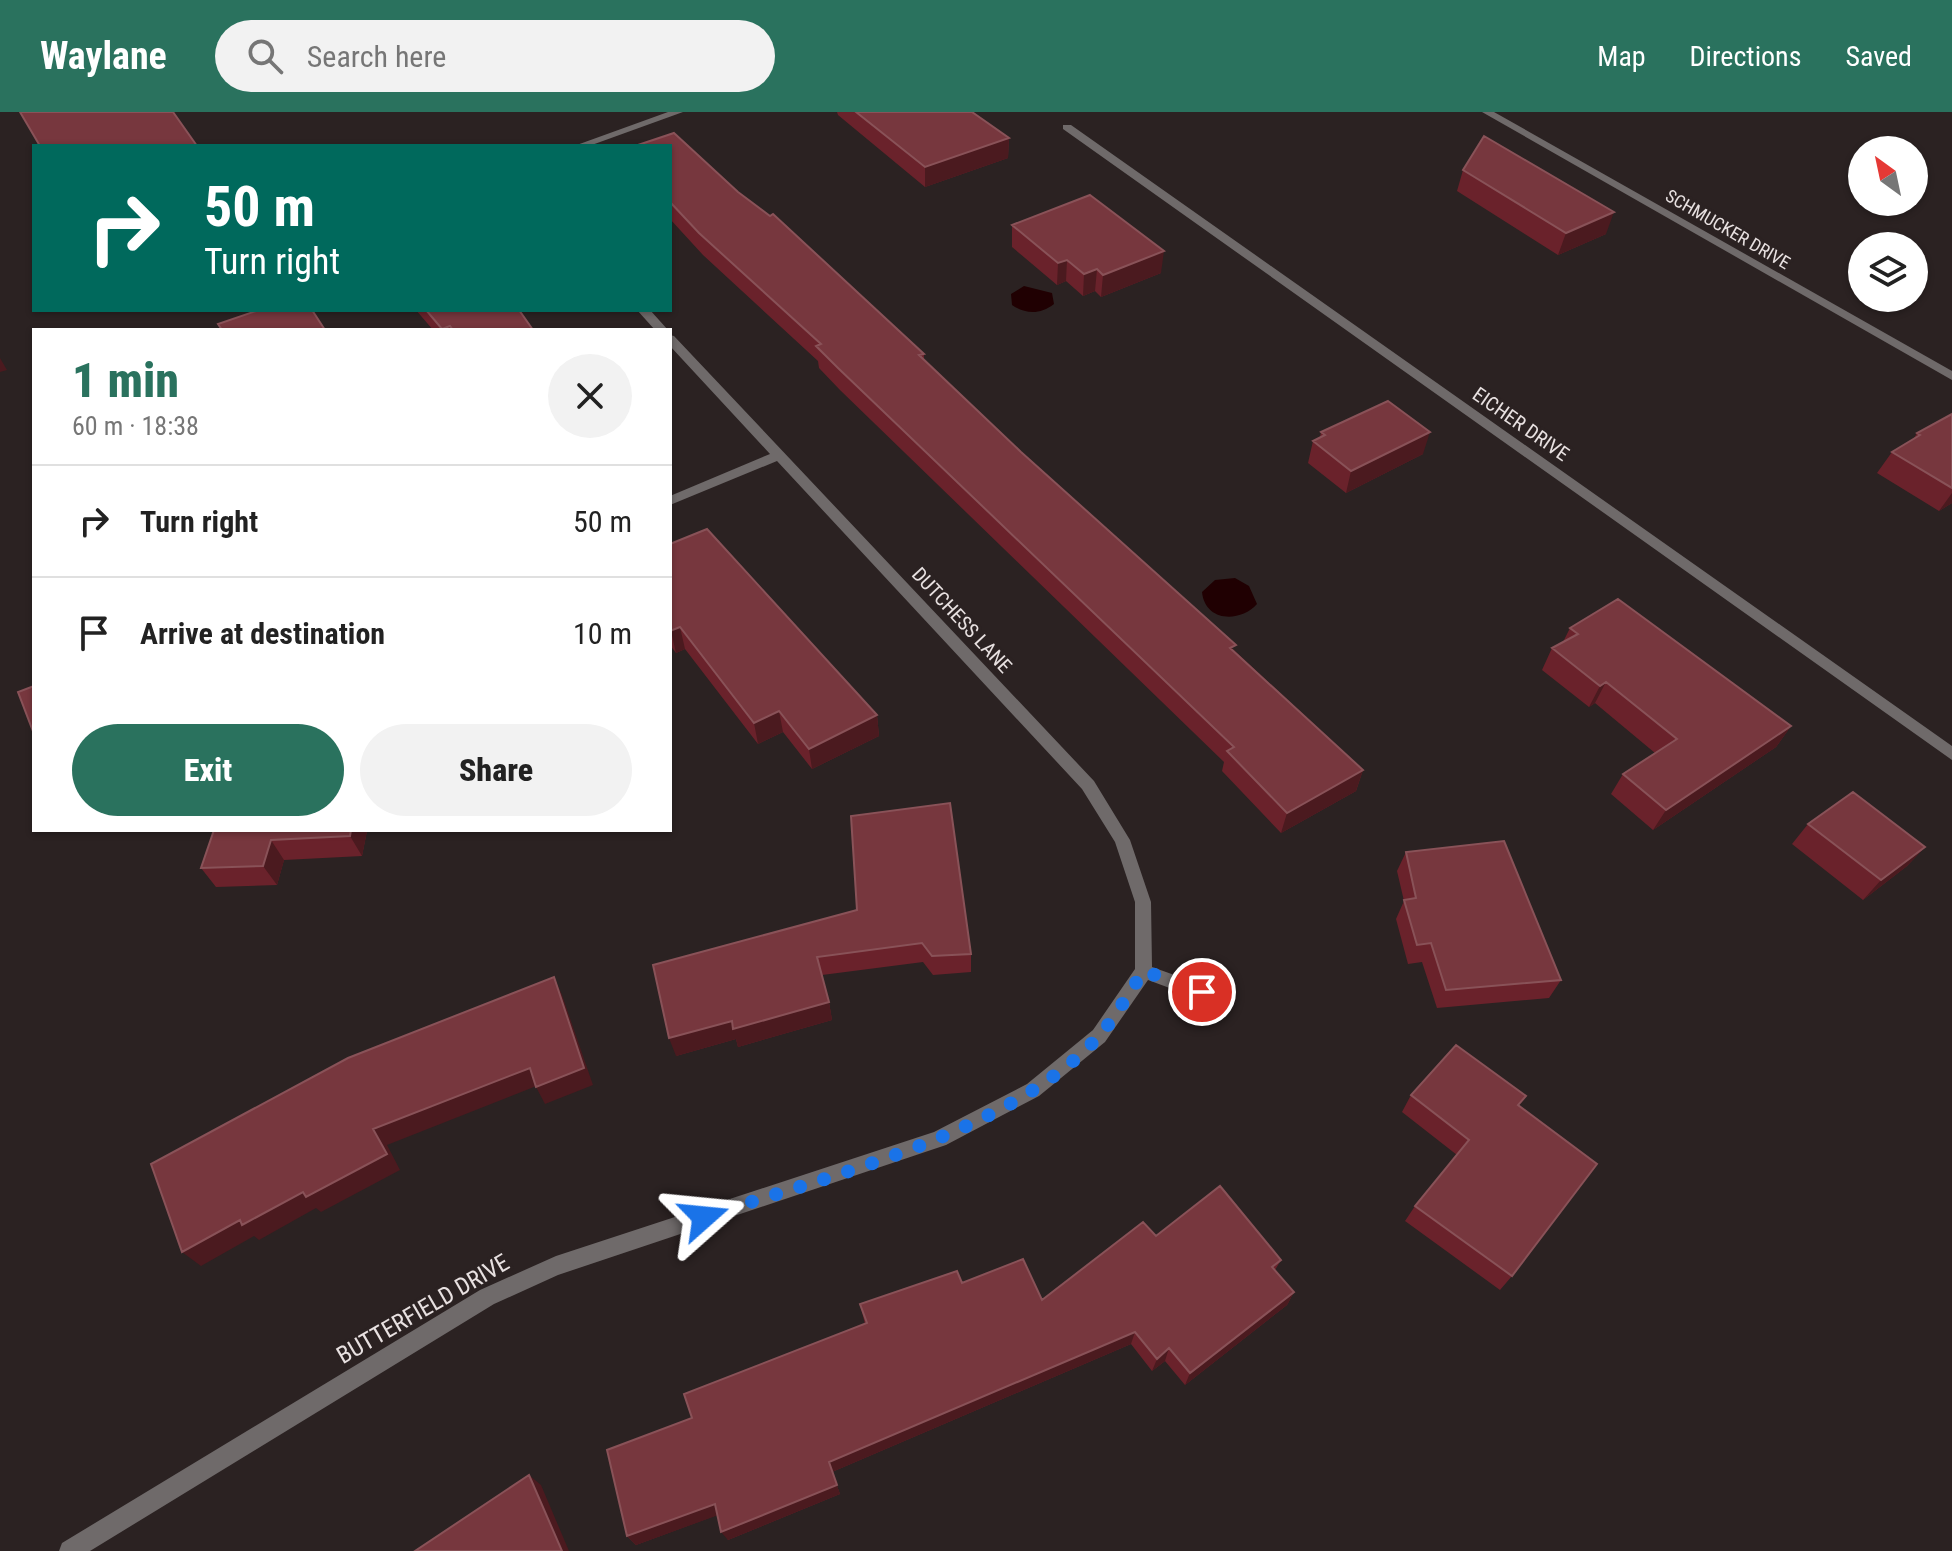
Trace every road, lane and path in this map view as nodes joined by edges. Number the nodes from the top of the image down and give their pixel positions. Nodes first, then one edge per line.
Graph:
1 (678, 112) edge
2 (1487, 112) edge
3 (1067, 127) dead end
4 (585, 144) edge
5 (645, 312) edge
6 (660, 328) edge
7 (672, 341) edge
8 (1952, 376) edge
9 (779, 455) junction
10 (672, 500) edge
11 (1952, 754) edge
12 (1144, 971) junction
13 (1202, 992) dead end
14 (70, 1551) edge

1 - 4 street
2 - 8 street, SCHMUCKER DRIVE
3 - 11 street, EICHER DRIVE
5 - 6 street
7 - 9 street, DUTCHESS LANE
9 - 10 street
9 - 12 street, DUTCHESS LANE
12 - 13 street
12 - 14 street, BUTTERFIELD DRIVE

